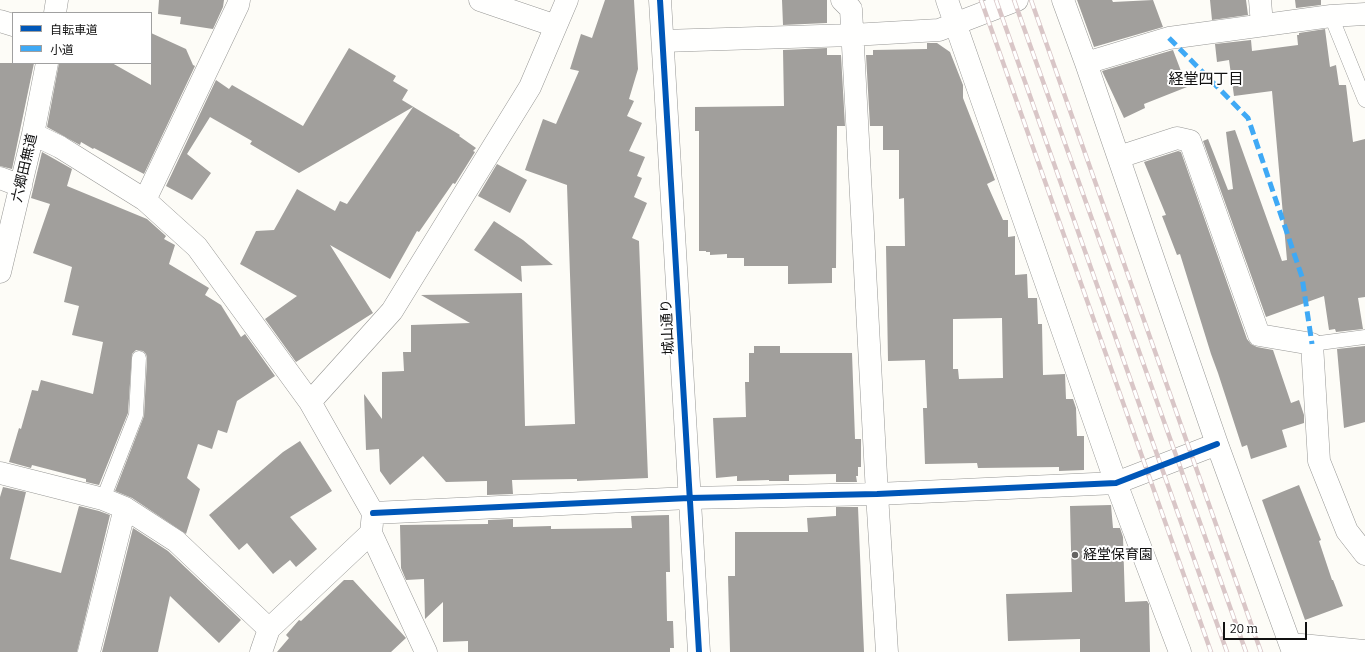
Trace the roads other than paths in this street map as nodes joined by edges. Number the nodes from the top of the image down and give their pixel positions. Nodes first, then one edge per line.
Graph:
1 (57, 0) edge
2 (239, 0) edge
3 (480, 0) edge
4 (567, 0) edge
5 (660, 0) edge
6 (842, 0) edge
7 (947, 0) edge
8 (1017, 0) edge
9 (1063, 0) edge
10 (1260, 0) edge
11 (55, 12) edge
12 (1365, 14) edge
13 (1331, 16) junction
14 (0, 21) edge
15 (956, 23) junction
16 (12, 25) edge
17 (1262, 25) junction
18 (556, 26) junction
19 (852, 35) junction
20 (663, 41) junction
21 (1086, 63) junction
22 (47, 64) edge
23 (1365, 100) edge
24 (33, 134) junction
25 (1119, 157) junction
26 (0, 178) edge
27 (21, 186) junction
28 (145, 200) junction
29 (0, 272) edge
30 (1365, 337) edge
31 (1312, 344) junction
32 (139, 358) dead end
33 (310, 402) junction
34 (1217, 444) junction
35 (0, 473) edge
36 (1116, 483) junction
37 (877, 494) junction
38 (689, 498) junction
39 (103, 499) junction
40 (125, 508) junction
41 (372, 523) junction
42 (1365, 554) edge
43 (269, 629) junction
44 (1292, 648) edge
45 (1365, 651) edge
46 (89, 652) edge
47 (261, 652) edge
48 (426, 652) edge
49 (699, 652) edge
50 (887, 652) edge
51 (1180, 652) edge

1 - 11 street
2 - 28 street
3 - 18 street
4 - 18 street
5 - 20 street, 城山通り
6 - 19 street
7 - 15 street
8 - 15 street
9 - 21 street
10 - 17 street
12 - 13 street
13 - 17 street
13 - 23 lane
14 - 16 street
15 - 19 street
15 - 36 street
17 - 21 street
18 - 33 street
19 - 20 street
19 - 37 street
20 - 38 street, 城山通り
21 - 25 street
22 - 24 street, 六郷田無道
24 - 27 street, 六郷田無道
24 - 28 street
25 - 31 street
25 - 34 street
26 - 27 street
27 - 29 street, 六郷田無道
28 - 33 street
30 - 31 lane
31 - 42 street
32 - 39 lane
33 - 41 street
34 - 36 street
34 - 44 street
35 - 39 street
36 - 37 street
36 - 51 street
37 - 38 street
37 - 50 street
38 - 41 street
38 - 49 street, 城山通り
39 - 40 street
40 - 43 street
40 - 46 street
41 - 43 street
41 - 48 street
43 - 47 street
44 - 45 street

